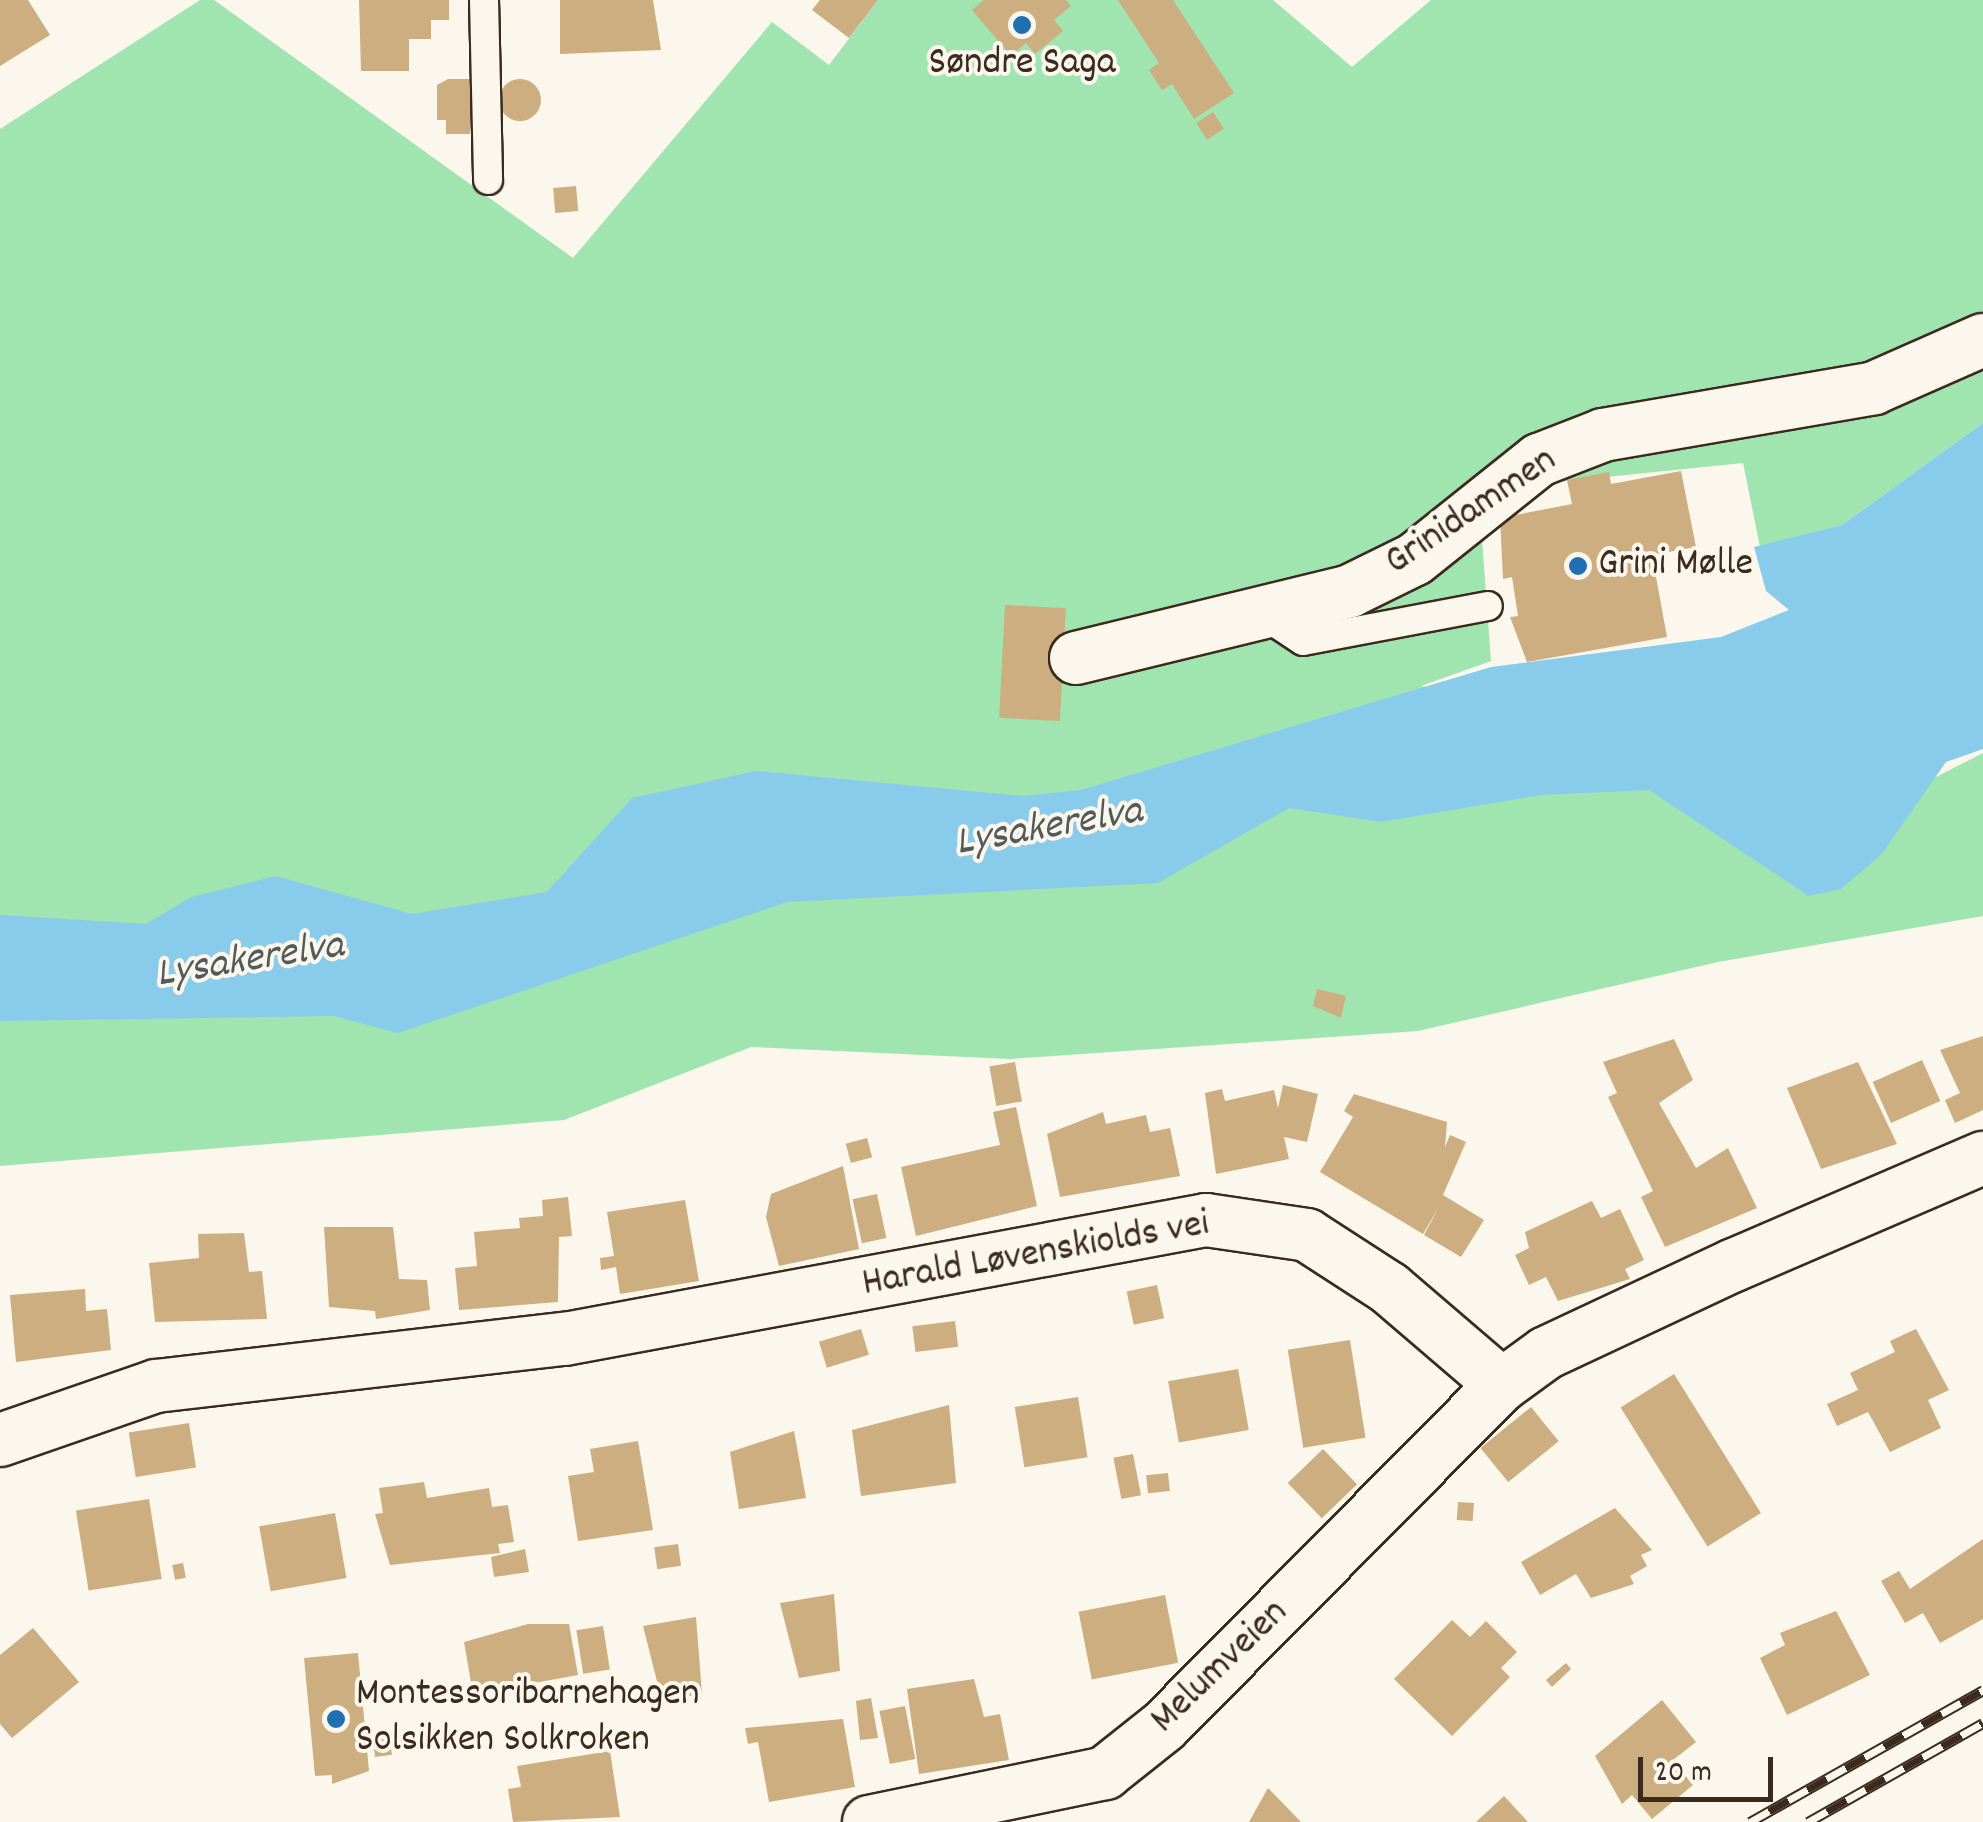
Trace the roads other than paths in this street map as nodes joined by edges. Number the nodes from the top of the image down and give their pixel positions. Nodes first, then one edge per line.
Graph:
1 (484, 0) edge
2 (488, 180) dead end
3 (1983, 340) edge
4 (1488, 606) dead end
5 (1267, 617) junction
6 (1076, 658) dead end
7 (1983, 1158) edge
8 (1502, 1385) junction
9 (0, 1440) edge
10 (869, 1822) edge

1 - 2 lane
3 - 5 street, Grinidammen
4 - 5 lane
5 - 6 street, Grinidammen
7 - 8 street
8 - 9 street, Harald Løvenskiolds vei
8 - 10 street, Melumveien

